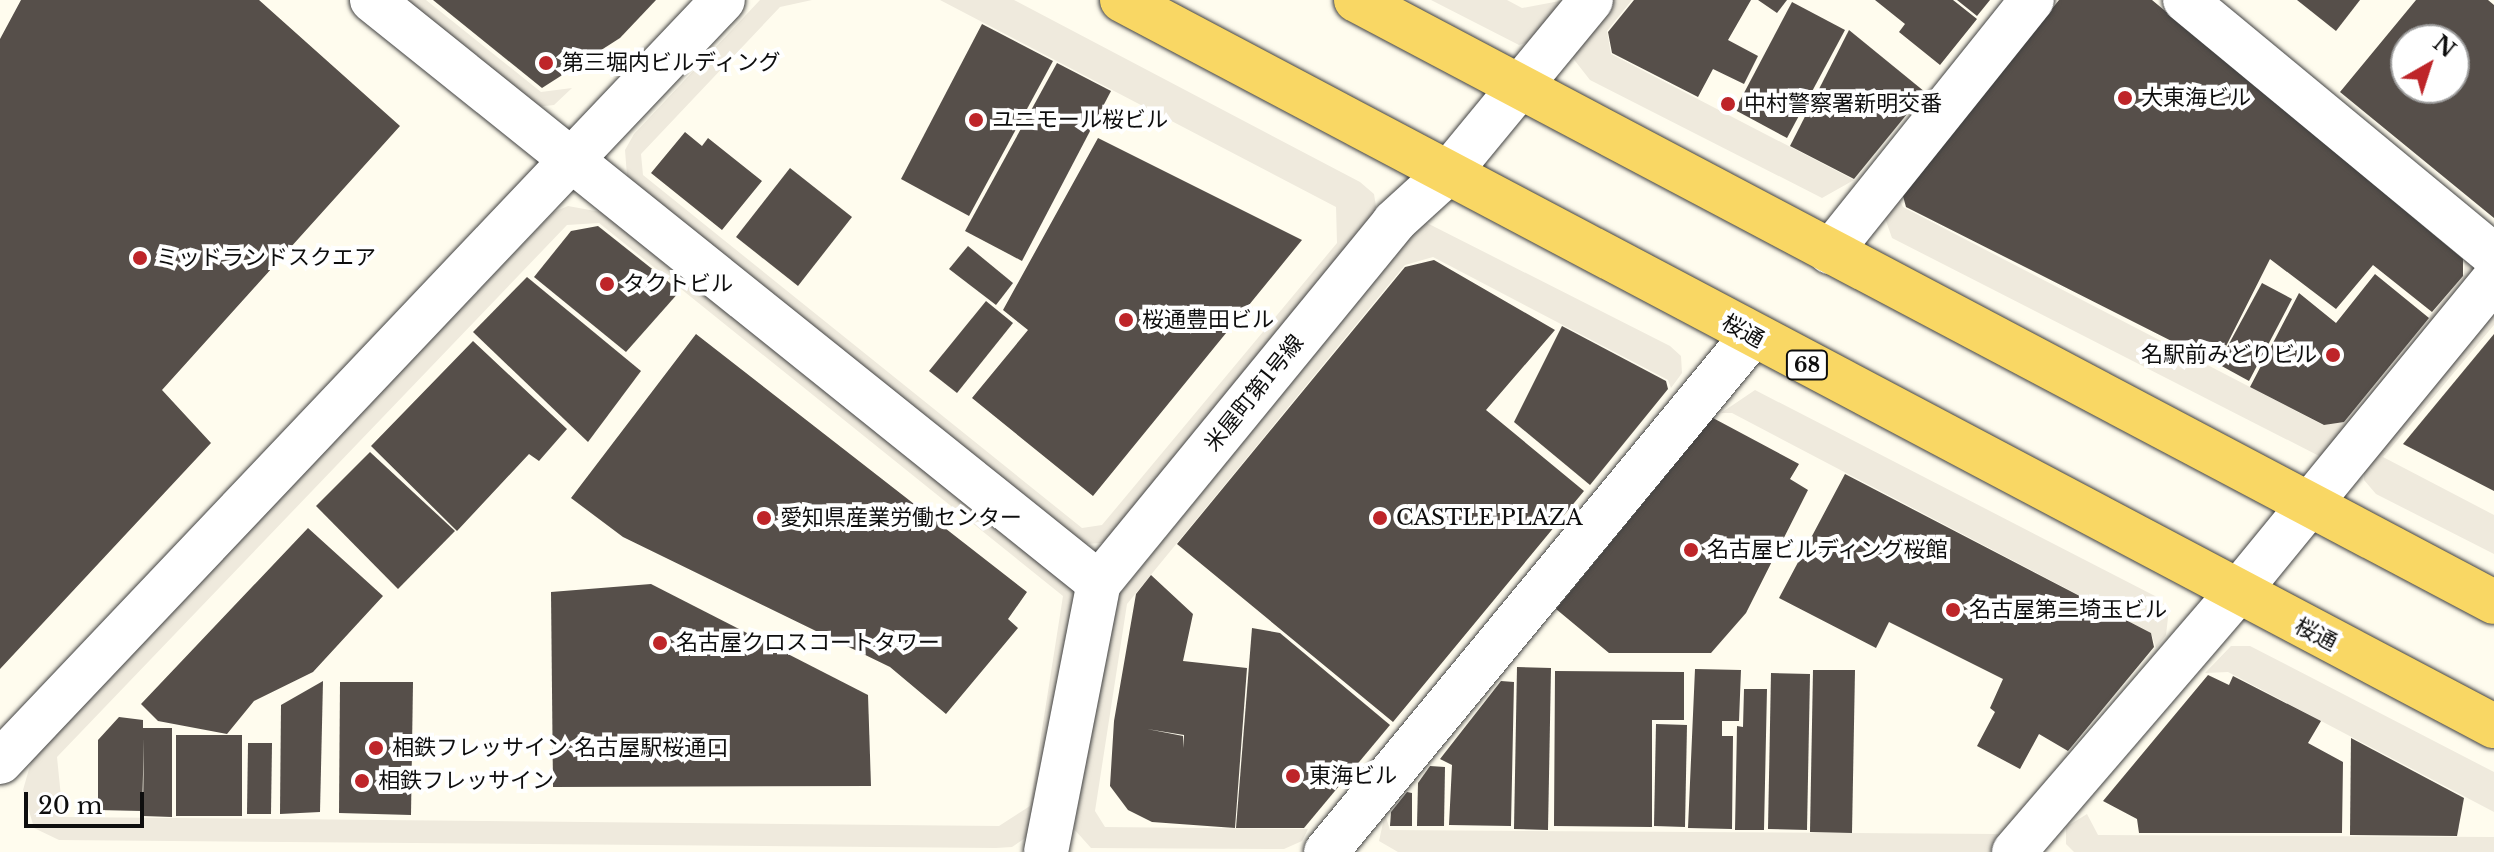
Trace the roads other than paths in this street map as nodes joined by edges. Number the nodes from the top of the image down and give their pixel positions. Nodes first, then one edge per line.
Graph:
1 (372, 0) edge
2 (723, 0) edge
3 (1122, 0) edge
4 (1356, 0) edge
5 (1591, 0) edge
6 (2032, 0) edge
7 (2185, 0) edge
8 (1522, 88) junction
9 (571, 160) junction
10 (1451, 170) junction
11 (1830, 252) junction
12 (2494, 256) edge
13 (2494, 279) edge
14 (1752, 336) junction
15 (2306, 503) junction
16 (1099, 583) junction
17 (2237, 593) junction
18 (2494, 602) edge
19 (2494, 726) edge
20 (0, 762) edge
21 (1046, 852) edge
22 (1326, 852) edge
23 (2014, 852) edge

1 - 9 street
2 - 9 street
3 - 10 main road, 桜通 / 68
4 - 8 main road
5 - 8 street, 米屋町第1号線
6 - 11 street
7 - 12 street
8 - 10 street, 米屋町第1号線
8 - 11 main road
9 - 16 street
9 - 20 street
10 - 14 main road, 桜通 / 68
10 - 16 street, 米屋町第1号線
11 - 15 main road
13 - 15 street
14 - 17 main road, 桜通 / 68
14 - 22 street
15 - 17 street
15 - 18 main road
16 - 21 street, 米屋町第1号線
17 - 19 main road, 桜通 / 68
17 - 23 street

